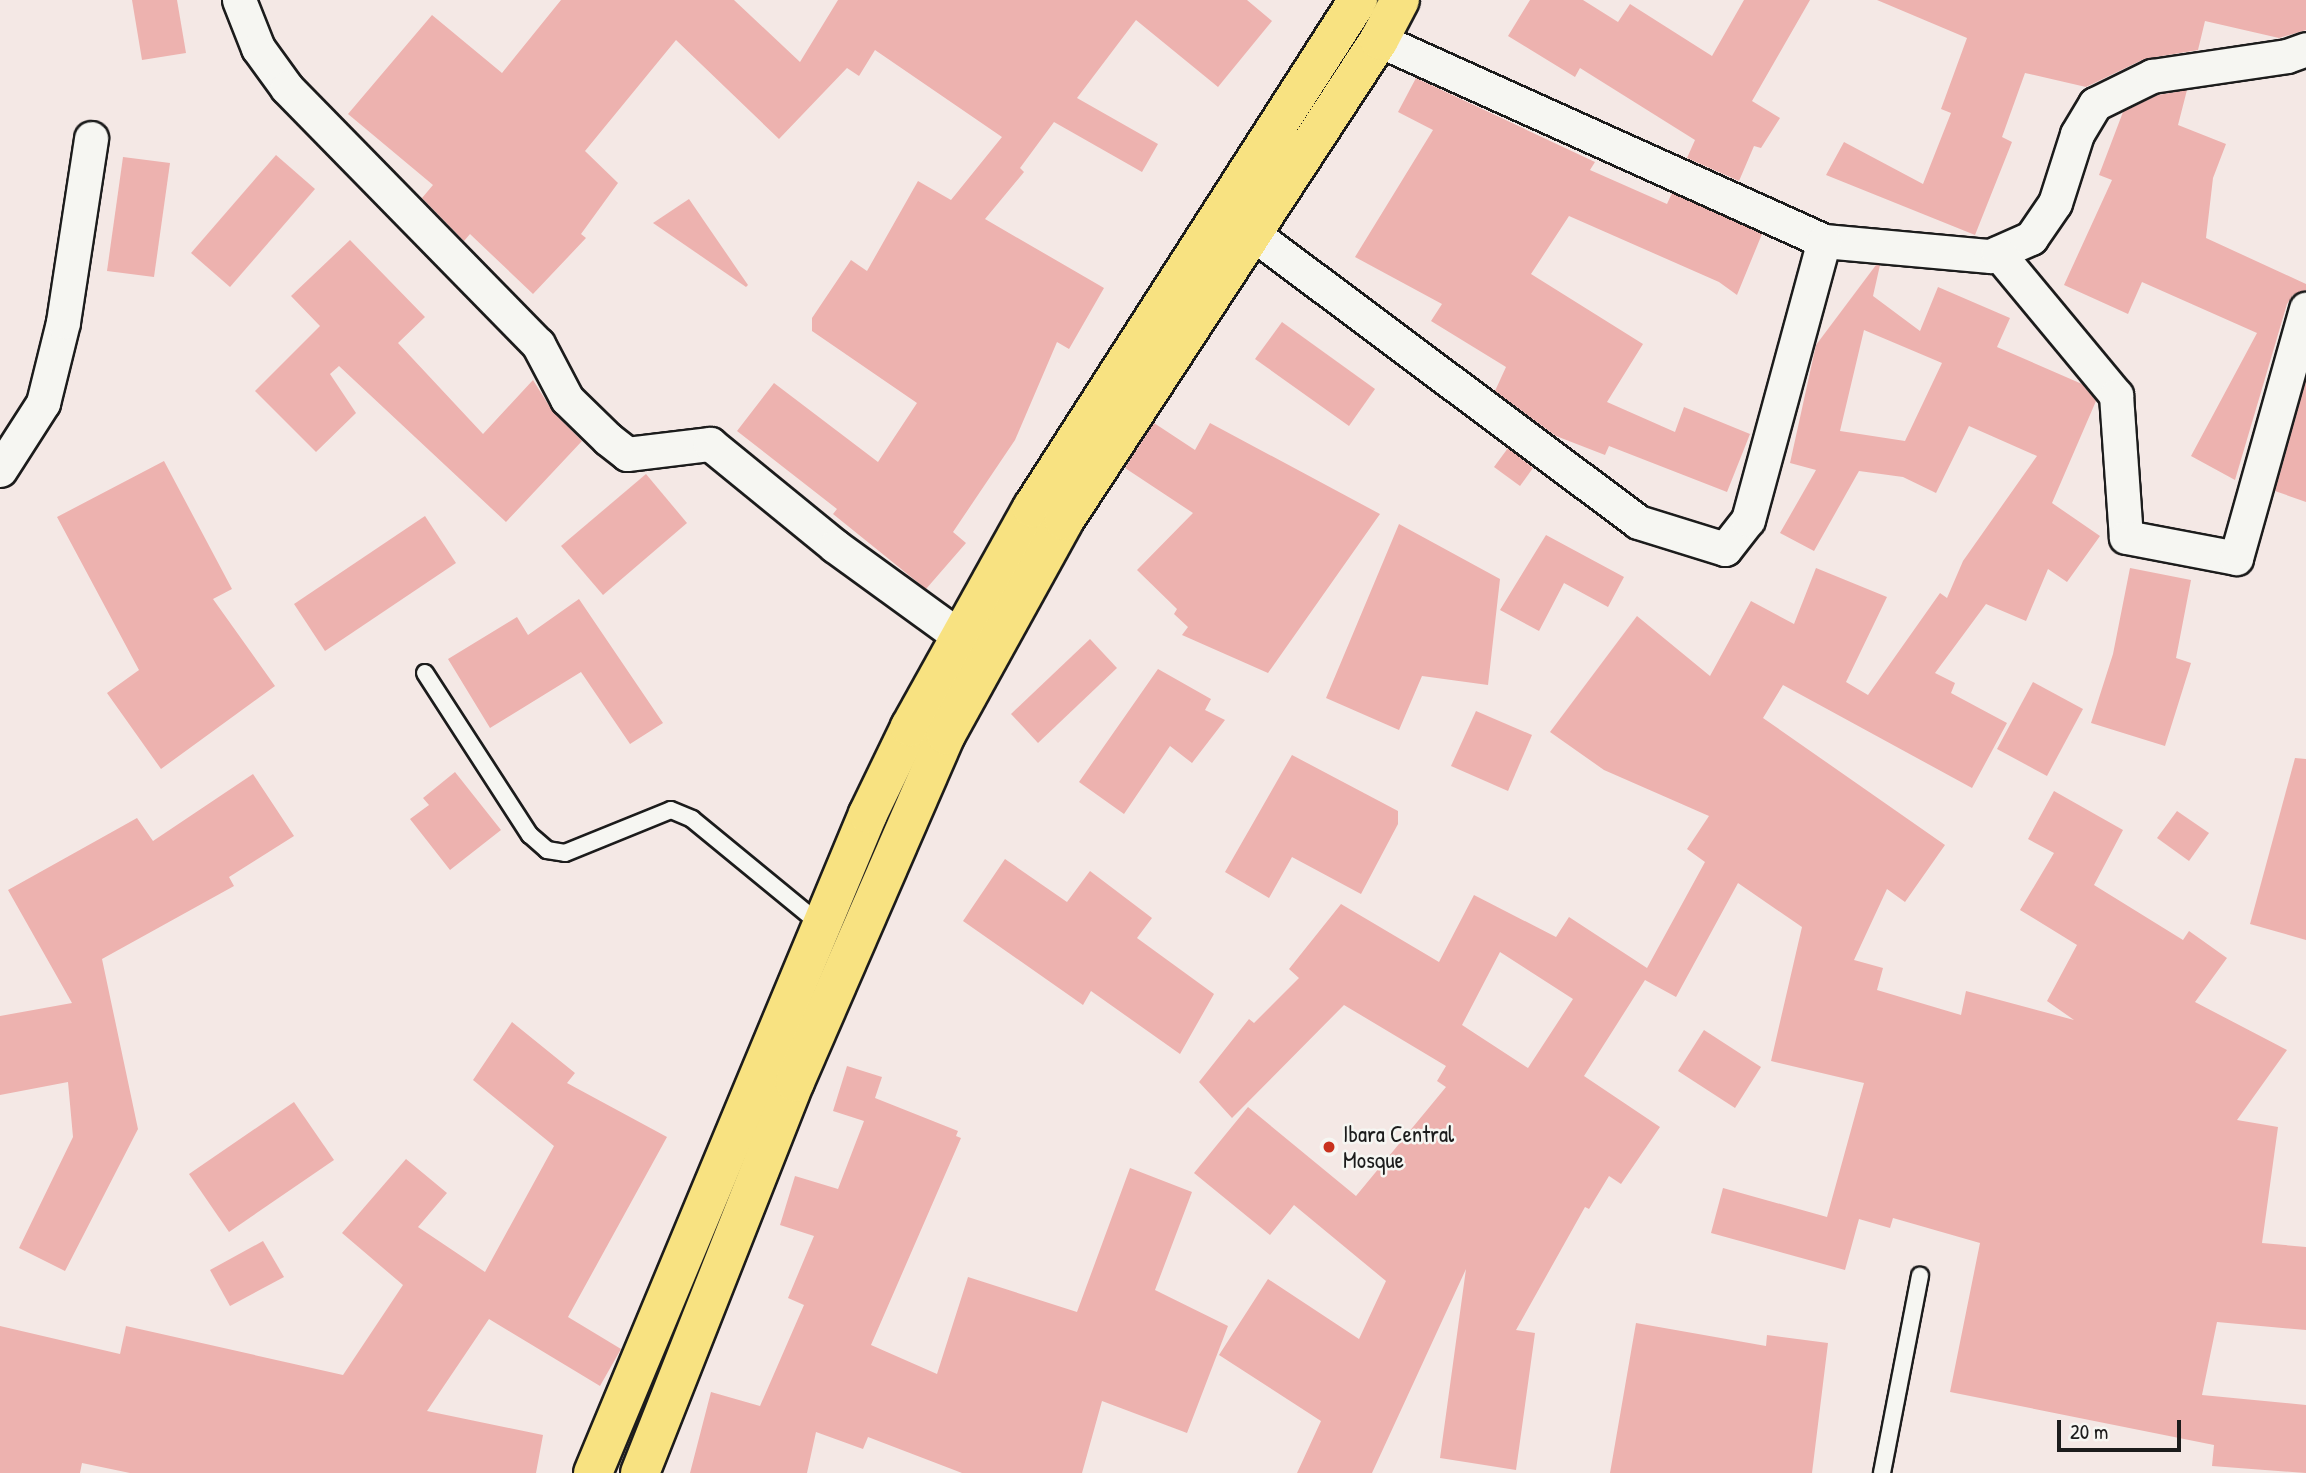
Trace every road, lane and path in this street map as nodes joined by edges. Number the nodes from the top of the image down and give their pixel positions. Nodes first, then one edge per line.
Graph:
1 (239, 0) edge
2 (1358, 0) edge
3 (1401, 0) edge
4 (1379, 40) junction
5 (2306, 49) edge
6 (90, 138) dead end
7 (1252, 233) junction
8 (1824, 241) junction
9 (1998, 253) junction
10 (2306, 309) edge
11 (0, 470) edge
12 (959, 636) junction
13 (425, 673) dead end
14 (822, 926) junction
15 (1920, 1276) dead end
16 (593, 1473) edge
17 (640, 1473) edge
18 (1882, 1473) edge

1 - 12 street
2 - 12 main road
3 - 4 main road
4 - 7 main road
4 - 8 street
5 - 9 street
6 - 11 street
7 - 8 street
7 - 17 main road
8 - 9 street
9 - 10 street
12 - 14 main road
13 - 14 lane
14 - 16 main road
15 - 18 lane

